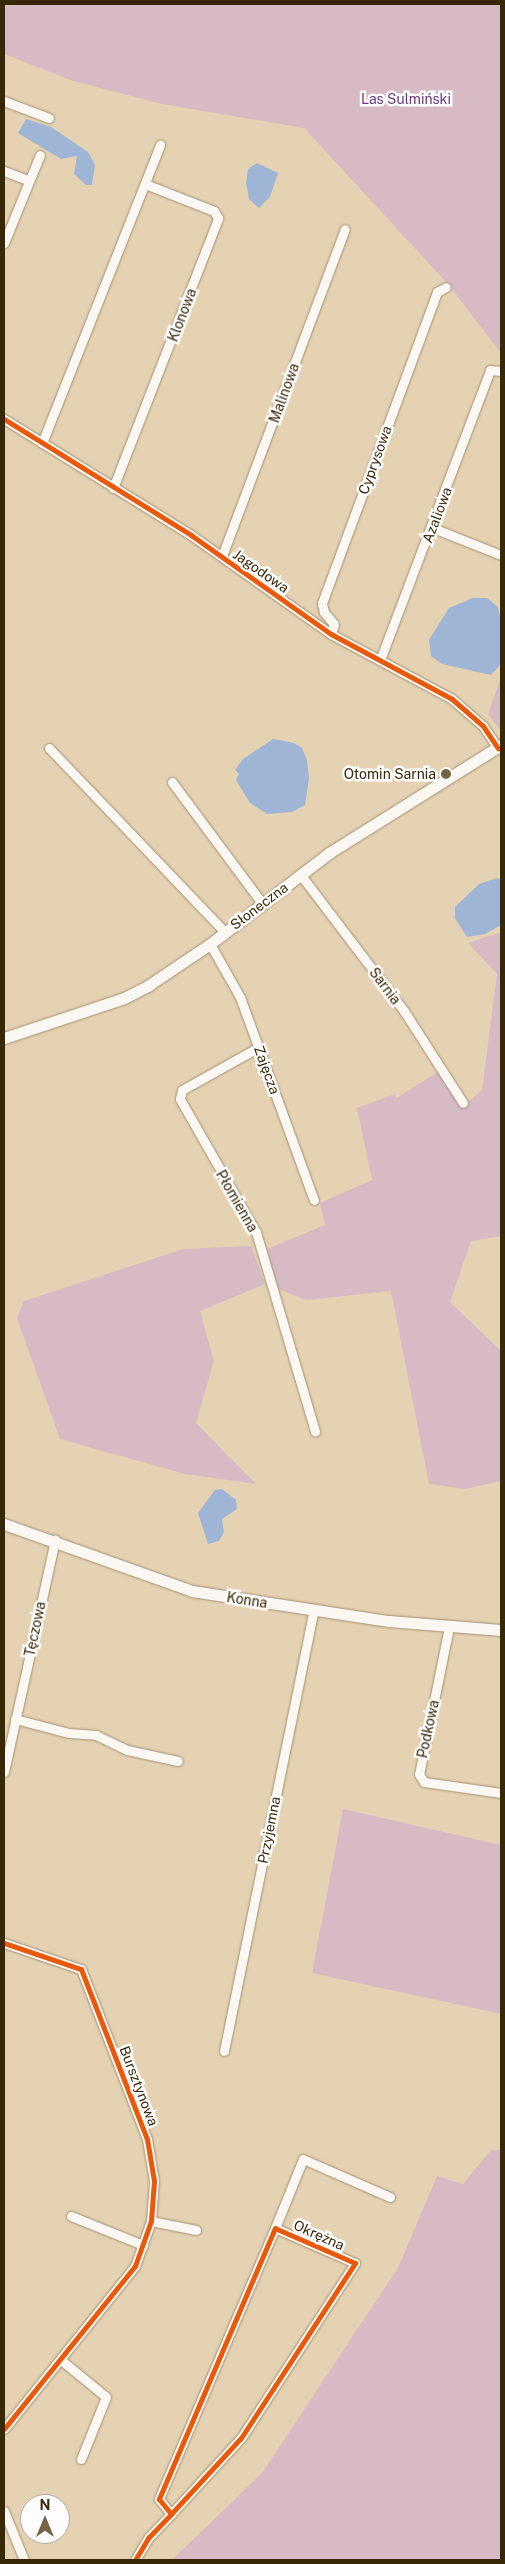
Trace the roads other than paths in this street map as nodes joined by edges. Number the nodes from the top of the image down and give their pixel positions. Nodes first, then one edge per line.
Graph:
1 (4, 100) edge
2 (49, 118) dead end
3 (160, 145) dead end
4 (40, 155) dead end
5 (4, 171) edge
6 (28, 180) junction
7 (145, 184) junction
8 (345, 230) dead end
9 (4, 243) edge
10 (446, 287) dead end
11 (501, 371) edge
12 (4, 419) edge
13 (42, 443) junction
14 (113, 488) junction
15 (433, 528) junction
16 (501, 555) edge
17 (222, 556) junction
18 (331, 634) junction
19 (380, 660) junction
20 (500, 747) edge
21 (49, 748) dead end
22 (172, 782) dead end
23 (300, 874) junction
24 (262, 903) junction
25 (225, 932) junction
26 (210, 944) junction
27 (4, 1038) edge
28 (258, 1047) junction
29 (463, 1103) dead end
30 (314, 1200) dead end
31 (315, 1431) dead end
32 (4, 1524) edge
33 (55, 1540) junction
34 (314, 1610) junction
35 (449, 1627) junction
36 (501, 1630) edge
37 (15, 1720) junction
38 (178, 1761) dead end
39 (4, 1772) edge
40 (501, 1793) edge
41 (4, 1944) edge
42 (224, 2051) dead end
43 (390, 2198) dead end
44 (71, 2216) dead end
45 (151, 2221) junction
46 (275, 2228) junction
47 (196, 2230) dead end
48 (143, 2245) junction
49 (61, 2360) junction
50 (4, 2429) edge
51 (81, 2459) dead end
52 (4, 2511) edge
53 (171, 2514) junction
54 (24, 2560) edge
55 (135, 2560) edge

1 - 2 street
3 - 7 street
4 - 6 street
5 - 6 street
6 - 9 street
7 - 13 street
7 - 14 street, Klonowa
8 - 17 street, Malinowa
10 - 18 street, Cyprysowa
11 - 15 street, Azaliowa
12 - 13 street, Jagodowa
13 - 14 street, Jagodowa
14 - 17 street, Jagodowa
15 - 16 street
15 - 19 street, Azaliowa
17 - 18 street, Jagodowa
18 - 19 street, Jagodowa
19 - 20 street, Jagodowa
20 - 23 street, Słoneczna
21 - 25 street
22 - 24 street
23 - 24 street, Słoneczna
23 - 29 street, Sarnia
24 - 25 street, Słoneczna
25 - 26 street, Słoneczna
26 - 27 street, Słoneczna
26 - 28 street, Zajęcza
28 - 30 street, Zajęcza
28 - 31 street, Płomienna
32 - 33 street, Konna
33 - 34 street, Konna
33 - 37 street, Tęczowa
34 - 35 street, Konna
34 - 42 street, Przyjemna
35 - 36 street, Konna
35 - 40 street, Podkowa
37 - 38 street
37 - 39 street, Tęczowa
41 - 45 street, Bursztynowa
43 - 46 street, Okrężna
44 - 48 street
45 - 47 street
45 - 48 street, Bursztynowa
46 - 53 street, Okrężna
46 - 53 street, Okrężna
48 - 49 street, Bursztynowa
49 - 50 street, Bursztynowa
49 - 51 street
52 - 54 street
53 - 55 street, Okrężna

